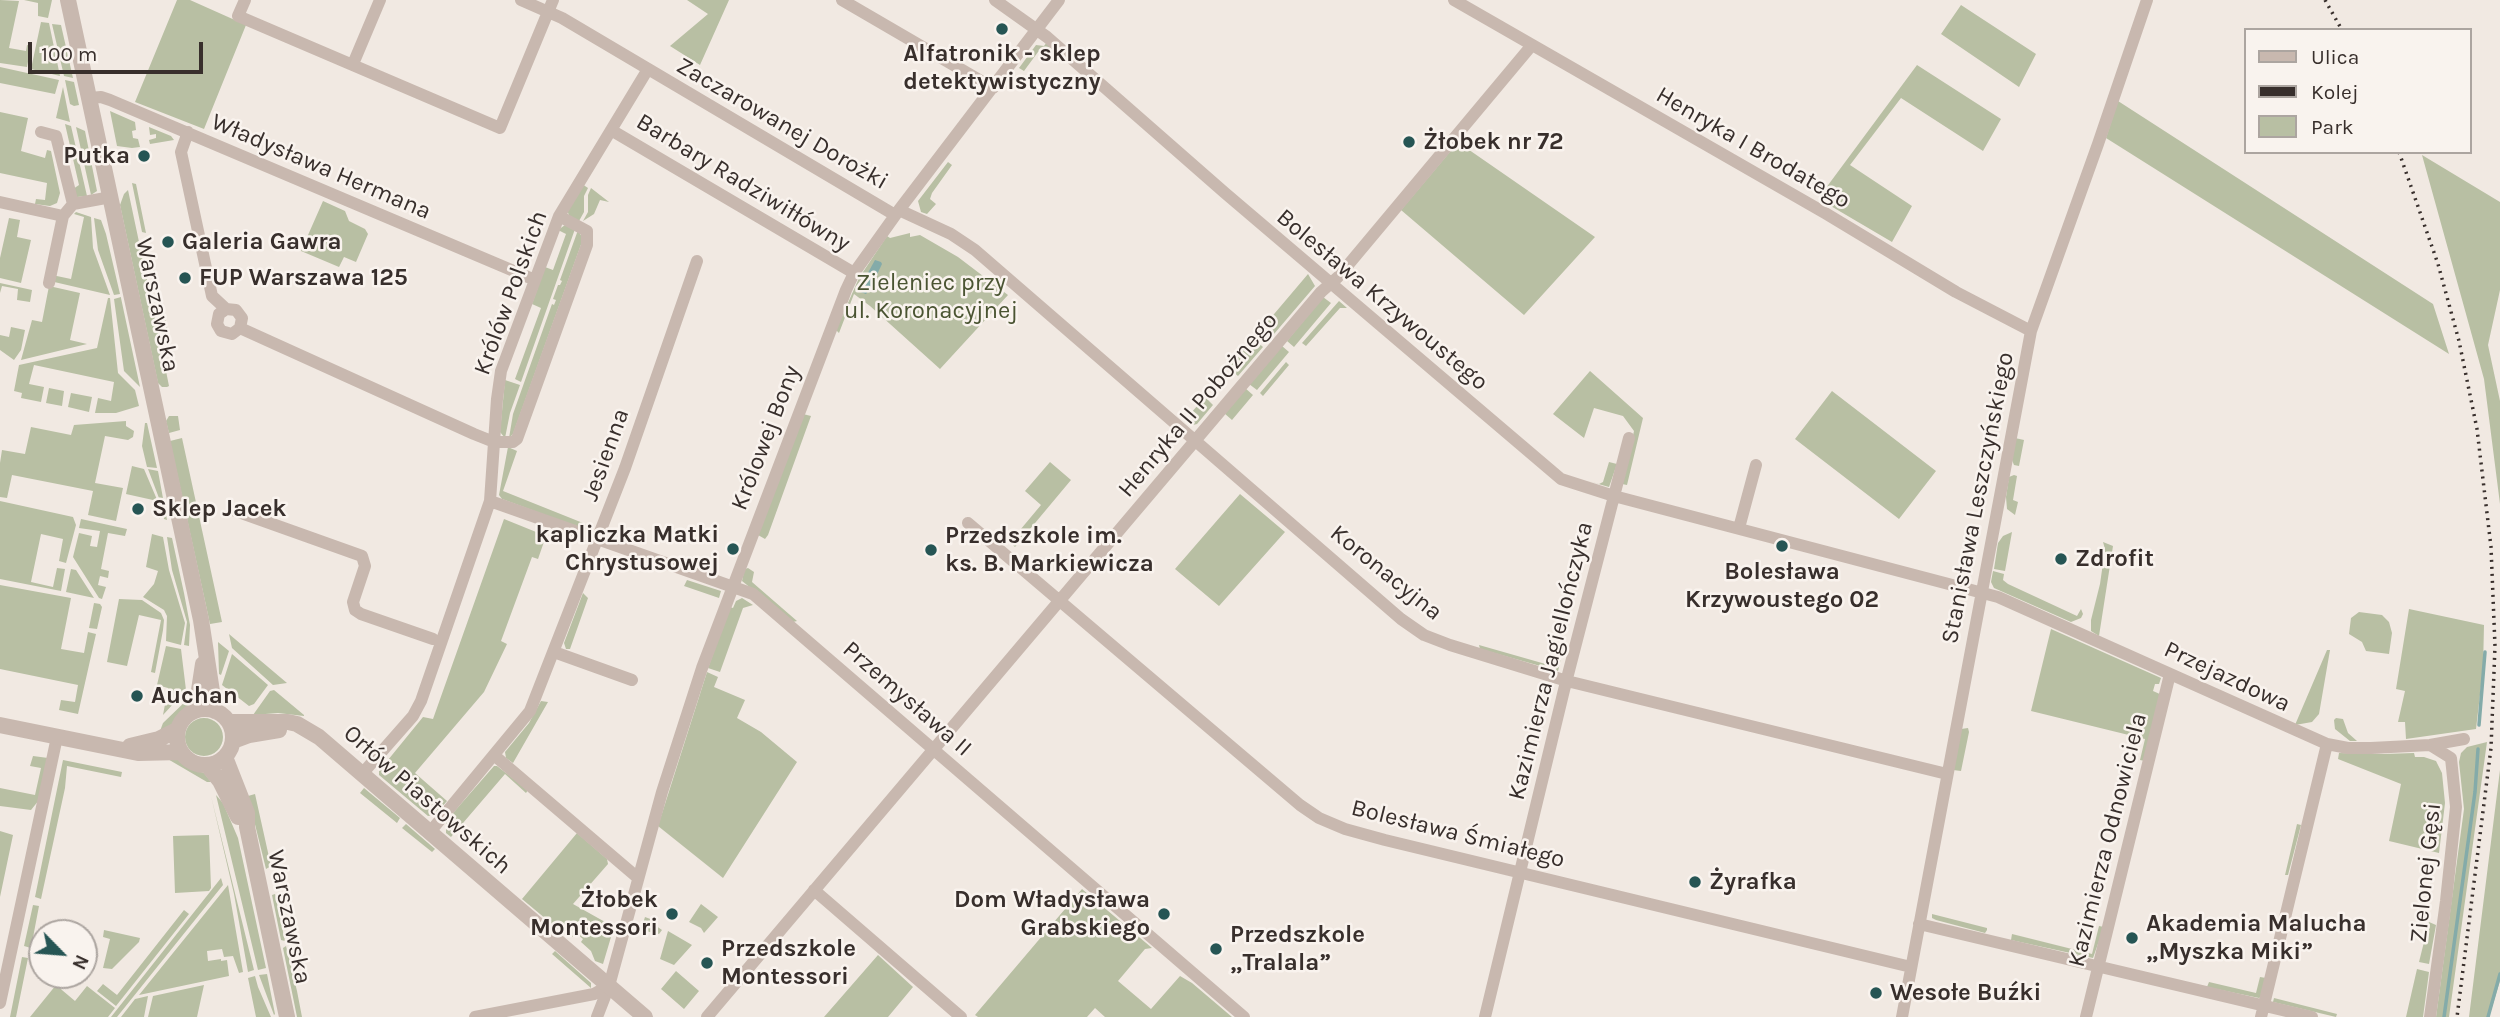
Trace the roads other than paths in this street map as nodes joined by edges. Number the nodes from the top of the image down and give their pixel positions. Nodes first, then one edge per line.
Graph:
1 (68, 0) edge
2 (245, 0) edge
3 (380, 0) edge
4 (521, 0) edge
5 (842, 0) edge
6 (995, 0) edge
7 (1059, 0) edge
8 (1454, 0) edge
9 (2147, 0) edge
10 (550, 6) edge
11 (1038, 29) junction
12 (1532, 45) junction
13 (353, 64) junction
14 (648, 69) junction
15 (993, 88) junction
16 (90, 98) junction
17 (611, 130) junction
18 (41, 132) dead end
19 (188, 132) junction
20 (111, 197) junction
21 (0, 202) edge
22 (73, 204) junction
23 (897, 212) junction
24 (63, 215) junction
25 (559, 216) junction
26 (697, 261) dead end
27 (854, 273) junction
28 (534, 280) junction
29 (49, 283) dead end
30 (1331, 284) junction
31 (226, 309) junction
32 (240, 328) junction
33 (2031, 331) junction
34 (1629, 438) dead end
35 (1195, 440) junction
36 (494, 442) junction
37 (1756, 465) dead end
38 (1614, 496) junction
39 (490, 502) junction
40 (233, 510) dead end
41 (968, 523) dead end
42 (1739, 528) junction
43 (598, 539) junction
44 (732, 586) junction
45 (1983, 593) junction
46 (1059, 600) junction
47 (201, 620) junction
48 (433, 639) dead end
49 (554, 652) junction
50 (2170, 674) junction
51 (632, 680) dead end
52 (1567, 681) junction
53 (196, 710) junction
54 (215, 710) junction
55 (229, 722) junction
56 (0, 725) edge
57 (177, 730) junction
58 (305, 730) junction
59 (57, 737) junction
60 (2464, 739) dead end
61 (233, 741) junction
62 (2327, 744) junction
63 (2430, 745) junction
64 (122, 748) junction
65 (933, 749) junction
66 (181, 752) junction
67 (495, 756) junction
68 (225, 757) junction
69 (207, 765) junction
70 (362, 774) junction
71 (1947, 774) junction
72 (247, 827) junction
73 (430, 832) junction
74 (1520, 872) junction
75 (638, 878) junction
76 (814, 890) junction
77 (1919, 923) junction
78 (2099, 965) junction
79 (1911, 967) junction
80 (609, 986) junction
81 (0, 1003) edge
82 (2263, 1011) edge
83 (287, 1017) edge
84 (475, 1017) edge
85 (597, 1017) edge
86 (645, 1017) edge
87 (707, 1017) edge
88 (961, 1017) edge
89 (1244, 1017) edge
90 (1485, 1017) edge
91 (1902, 1017) edge
92 (2086, 1017) edge
93 (2312, 1017) edge
94 (2430, 1017) edge

1 - 16 street, Warszawska
2 - 13 street
3 - 13 street
4 - 10 street, Zaczarowanej Dorożki
5 - 15 street
6 - 11 street, Bolesława Krzywoustego
7 - 11 street, Królowej Bony
8 - 12 street, Henryka I Brodatego
9 - 33 street, Stanisława Leszczyńskiego
10 - 13 street
10 - 14 street, Zaczarowanej Dorożki
11 - 15 street, Królowej Bony
11 - 30 street, Bolesława Krzywoustego
12 - 30 street, Henryka II Pobożnego
12 - 33 street, Henryka I Brodatego
14 - 17 street, Królów Polskich
14 - 23 street, Zaczarowanej Dorożki
15 - 23 street, Królowej Bony
16 - 19 street, Władysława Hermana
16 - 20 street, Warszawska
17 - 25 street, Królów Polskich
17 - 27 street, Barbary Radziwiłłówny
18 - 22 street
19 - 28 street, Władysława Hermana
19 - 31 street
20 - 22 street
20 - 47 street, Warszawska
21 - 24 street
22 - 24 street
23 - 27 street, Królowej Bony
23 - 35 street, Koronacyjna
24 - 29 street
25 - 28 street, Królów Polskich
25 - 36 street
26 - 43 street, Jesienna
27 - 44 street, Królowej Bony
28 - 36 street, Królów Polskich
30 - 35 street, Henryka II Pobożnego
30 - 38 street, Bolesława Krzywoustego
31 - 32 street
31 - 32 street
32 - 36 street
33 - 45 street, Stanisława Leszczyńskiego
34 - 38 street, Kazimierza Jagiellończyka
35 - 46 street, Henryka II Pobożnego
35 - 52 street, Koronacyjna
36 - 39 street, Królów Polskich
37 - 42 street
38 - 42 street, Bolesława Krzywoustego
38 - 52 street, Kazimierza Jagiellończyka
39 - 43 street, Przemysława II
39 - 70 street, Królów Polskich
40 - 48 street
41 - 46 street, Bolesława Śmiałego
42 - 45 street, Bolesława Krzywoustego
43 - 44 street, Przemysława II
43 - 49 street, Jesienna
44 - 65 street, Przemysława II
44 - 75 street, Królowej Bony
45 - 50 street, Przejazdowa
45 - 71 street, Stanisława Leszczyńskiego
46 - 65 street, Henryka II Pobożnego
46 - 74 street, Bolesława Śmiałego
47 - 53 street, Warszawska
47 - 54 street, Warszawska
49 - 51 street
49 - 67 street, Jesienna
50 - 62 street, Przejazdowa
50 - 78 street, Kazimierza Odnowiciela
52 - 71 street, Koronacyjna
52 - 74 street, Kazimierza Jagiellończyka
53 - 54 street
53 - 57 street
54 - 55 street
55 - 58 street, Orłów Piastowskich
55 - 61 street
56 - 59 street
57 - 64 street
57 - 66 street
58 - 61 street, Orłów Piastowskich
58 - 70 street, Orłów Piastowskich
59 - 64 street
59 - 81 street
60 - 63 street, Przejazdowa
61 - 68 street
62 - 63 street, Przejazdowa
62 - 82 street
63 - 94 street, Zielonej Gęsi
64 - 66 street
65 - 76 street, Henryka II Pobożnego
65 - 89 street, Przemysława II
66 - 69 street
67 - 73 street, Jesienna
67 - 75 street
68 - 69 street
68 - 72 street, Warszawska
69 - 72 street, Warszawska
70 - 73 street, Orłów Piastowskich
71 - 77 street, Stanisława Leszczyńskiego
72 - 83 street, Warszawska
73 - 80 street, Orłów Piastowskich
74 - 79 street, Bolesława Śmiałego
74 - 90 street, Kazimierza Jagiellończyka
75 - 80 street, Królowej Bony
76 - 87 street, Henryka II Pobożnego
76 - 88 street
77 - 78 street
77 - 79 street, Stanisława Leszczyńskiego
78 - 82 street
78 - 92 street, Kazimierza Odnowiciela
79 - 91 street, Stanisława Leszczyńskiego
80 - 84 street
80 - 85 street, Królowej Bony
80 - 86 street, Orłów Piastowskich
82 - 93 street

